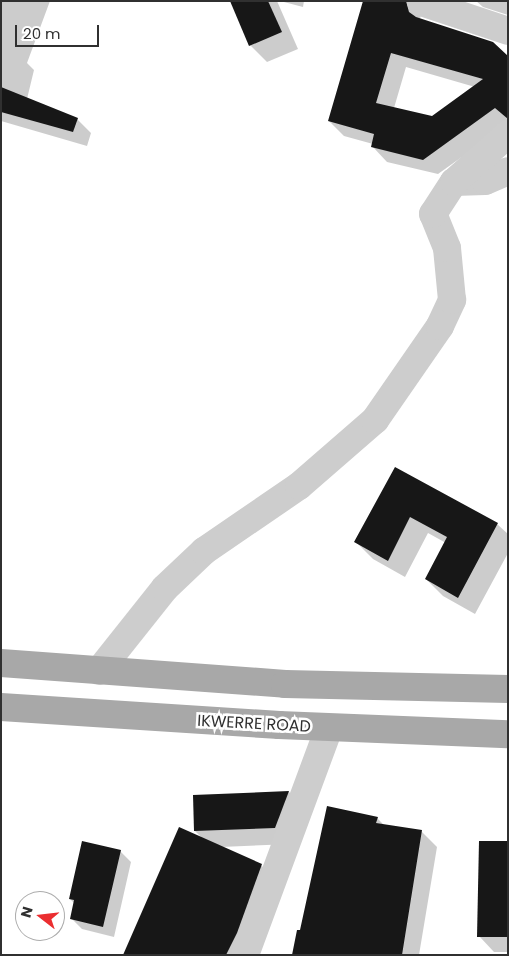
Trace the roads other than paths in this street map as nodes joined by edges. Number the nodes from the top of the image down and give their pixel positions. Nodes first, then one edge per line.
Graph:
1 (421, 2) edge
2 (508, 32) edge
3 (508, 134) edge
4 (508, 171) edge
5 (454, 182) junction
6 (1, 663) edge
7 (99, 671) junction
8 (508, 689) edge
9 (1, 707) edge
10 (329, 728) junction
11 (508, 734) edge
12 (245, 955) edge

1 - 2 street
3 - 5 street
4 - 5 street
5 - 7 street
6 - 7 main road
7 - 8 main road
9 - 10 main road, IKWERRE ROAD
10 - 11 main road, IKWERRE ROAD
10 - 12 street

